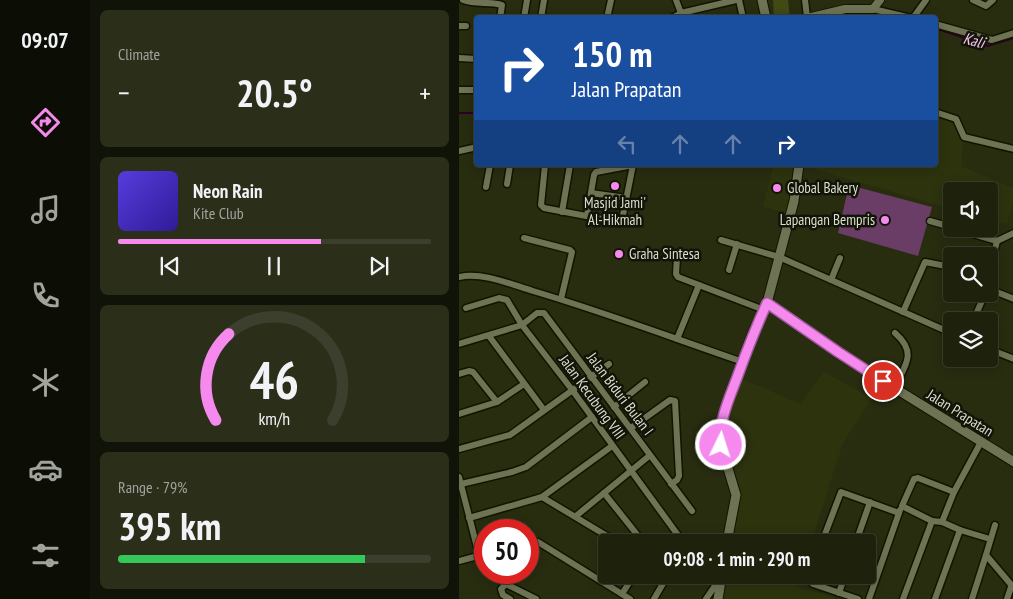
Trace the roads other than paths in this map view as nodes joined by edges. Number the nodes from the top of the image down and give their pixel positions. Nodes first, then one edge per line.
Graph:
1 (463, 0) edge
2 (527, 0) edge
3 (544, 0) edge
4 (611, 0) edge
5 (676, 0) edge
6 (737, 0) edge
7 (762, 0) edge
8 (805, 0) edge
9 (880, 0) edge
10 (926, 0) edge
11 (973, 0) edge
12 (993, 0) edge
13 (873, 9) junction
14 (681, 13) junction
15 (840, 14) edge
16 (501, 15) edge
17 (524, 15) edge
18 (542, 15) edge
19 (608, 15) edge
20 (677, 15) edge
21 (742, 15) edge
22 (765, 15) edge
23 (807, 15) edge
24 (899, 15) edge
25 (914, 15) edge
26 (938, 25) edge
27 (1013, 32) edge
28 (459, 58) edge
29 (474, 59) edge
30 (459, 90) edge
31 (474, 90) edge
32 (938, 113) edge
33 (474, 148) edge
34 (1013, 149) edge
35 (459, 151) edge
36 (490, 167) edge
37 (510, 167) edge
38 (545, 167) edge
39 (570, 167) edge
40 (623, 167) edge
41 (633, 167) edge
42 (799, 167) edge
43 (507, 184) dead end
44 (486, 187) dead end
45 (591, 193) junction
46 (626, 198) junction
47 (562, 212) junction
48 (587, 216) junction
49 (929, 220) dead end
50 (943, 224) edge
51 (1013, 233) edge
52 (983, 237) edge
53 (524, 238) dead end
54 (721, 240) dead end
55 (997, 241) junction
56 (737, 244) junction
57 (996, 247) edge
58 (677, 257) dead end
59 (779, 257) junction
60 (840, 258) dead end
61 (943, 265) edge
62 (729, 270) dead end
63 (459, 277) edge
64 (831, 280) junction
65 (699, 286) junction
66 (998, 293) edge
67 (561, 299) junction
68 (1013, 299) edge
69 (766, 306) junction
70 (466, 308) dead end
71 (903, 312) junction
72 (522, 325) junction
73 (943, 330) edge
74 (895, 333) dead end
75 (489, 336) junction
76 (677, 339) junction
77 (459, 344) edge
78 (998, 353) edge
79 (1013, 359) edge
80 (743, 362) junction
81 (609, 364) dead end
82 (459, 374) edge
83 (591, 378) junction
84 (645, 382) dead end
85 (524, 384) junction
86 (894, 388) junction
87 (573, 391) junction
88 (497, 402) junction
89 (614, 407) junction
90 (543, 410) junction
91 (459, 414) edge
92 (592, 417) junction
93 (631, 428) junction
94 (981, 442) junction
95 (612, 446) junction
96 (459, 448) edge
97 (649, 456) junction
98 (1013, 462) edge
99 (631, 472) junction
100 (460, 480) edge
101 (671, 484) junction
102 (954, 492) junction
103 (604, 494) junction
104 (542, 497) junction
105 (870, 502) junction
106 (902, 506) junction
107 (691, 511) dead end
108 (899, 513) junction
109 (575, 516) junction
110 (469, 518) junction
111 (932, 521) junction
112 (941, 522) junction
113 (995, 526) dead end
114 (960, 530) junction
115 (474, 532) edge
116 (604, 534) edge
117 (636, 534) edge
118 (677, 534) edge
119 (728, 534) edge
120 (826, 534) edge
121 (859, 534) edge
122 (990, 539) junction
123 (539, 543) edge
124 (474, 556) edge
125 (986, 556) junction
126 (459, 561) edge
127 (629, 584) edge
128 (663, 584) edge
129 (716, 584) edge
130 (721, 584) edge
131 (813, 584) edge
132 (842, 584) edge
133 (1012, 587) edge
134 (839, 593) junction
135 (622, 594) junction
136 (511, 599) edge
137 (536, 599) edge
138 (630, 599) edge
139 (654, 599) edge
140 (706, 599) edge
141 (718, 599) edge
142 (857, 599) edge
143 (869, 599) edge
144 (903, 599) edge
145 (935, 599) edge
146 (972, 599) edge
147 (1007, 599) edge

1 - 16 street
2 - 17 street
3 - 18 street
4 - 19 street
5 - 14 street
6 - 14 street
6 - 21 street
7 - 22 main road
8 - 23 street
9 - 13 street
10 - 25 street
11 - 12 street
13 - 15 street
13 - 24 street
14 - 20 street
26 - 27 street
28 - 29 street
30 - 31 street
32 - 34 street
33 - 35 street
36 - 44 street
37 - 43 street
38 - 47 street
39 - 47 street
40 - 45 street
41 - 46 street
42 - 59 main road
45 - 46 street
45 - 48 street
46 - 48 street
47 - 48 street
49 - 50 street
51 - 55 street
52 - 55 street
53 - 67 street
54 - 56 street
55 - 57 street
56 - 59 street
56 - 62 street
58 - 65 street
59 - 64 street
59 - 69 main road
60 - 64 street
61 - 71 street
63 - 67 street
64 - 71 street
65 - 69 street
65 - 76 street
66 - 68 street
67 - 76 street
69 - 80 main road
69 - 86 main road, Jalan Prapatan
70 - 72 street, Jalan Kecubung VIII
71 - 73 street
72 - 75 street
72 - 83 street, Jalan Biduri Bulan I
72 - 87 street, Jalan Kecubung VIII
74 - 86 street
75 - 77 street
75 - 85 street
76 - 80 street
78 - 79 street
80 - 119 main road
81 - 83 street
82 - 88 street
83 - 87 street
83 - 89 street, Jalan Biduri Bulan I
84 - 89 street
85 - 88 street
85 - 90 street
86 - 94 main road, Jalan Prapatan
87 - 90 street
87 - 92 street, Jalan Kecubung VIII
88 - 91 street
89 - 93 street, Jalan Biduri Bulan I
90 - 96 street
92 - 95 street, Jalan Kecubung VIII
92 - 100 street
93 - 97 street, Jalan Biduri Bulan I
93 - 101 street
94 - 98 main road, Jalan Prapatan
94 - 102 street
95 - 99 street, Jalan Kecubung VIII
95 - 104 street
97 - 99 street
97 - 101 street, Jalan Biduri Bulan I
99 - 103 street
99 - 118 street, Jalan Kecubung VIII
100 - 110 street
101 - 107 street, Jalan Biduri Bulan I
102 - 106 street
102 - 112 street
103 - 109 street
103 - 117 street
104 - 109 street
104 - 110 street
105 - 108 street
105 - 120 street
105 - 121 street
106 - 108 street
106 - 111 street
108 - 143 street
109 - 116 street
110 - 115 street
111 - 112 street
111 - 144 street
112 - 114 street
113 - 122 street
114 - 122 street
114 - 145 street
122 - 125 street
123 - 135 street
124 - 126 street
125 - 133 street
125 - 146 street
127 - 135 street
128 - 139 street
129 - 140 street
130 - 141 main road
131 - 134 street
132 - 134 street
133 - 147 street
134 - 142 street
135 - 138 street
136 - 137 street

